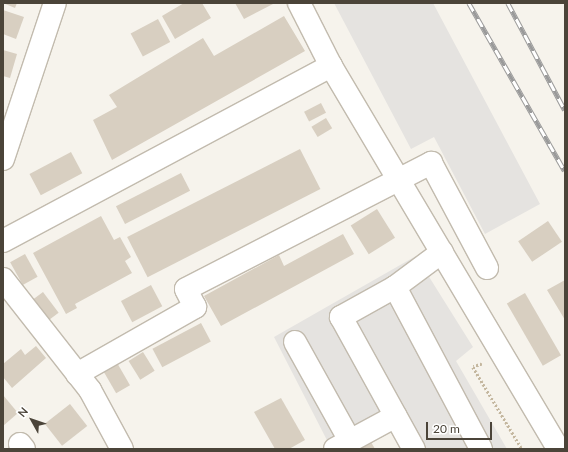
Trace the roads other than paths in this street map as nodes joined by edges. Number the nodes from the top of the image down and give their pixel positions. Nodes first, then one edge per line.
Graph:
1 (55, 3) edge
2 (299, 3) edge
3 (331, 66) junction
4 (12, 99) edge
5 (3, 159) edge
6 (399, 180) junction
7 (3, 242) edge
8 (442, 252) junction
9 (487, 268) dead end
10 (3, 279) edge
11 (395, 287) junction
12 (295, 342) dead end
13 (77, 374) junction
14 (396, 416) junction
15 (343, 445) edge
16 (122, 449) edge
17 (414, 449) edge
18 (482, 449) edge
19 (558, 449) edge

1 - 4 street
2 - 3 street
3 - 6 street
3 - 7 street
4 - 5 street
6 - 8 street
6 - 9 street
6 - 13 street
8 - 11 street
8 - 19 street
10 - 13 street
11 - 14 street
11 - 18 street
12 - 15 street
13 - 16 street
14 - 15 street
14 - 17 street

